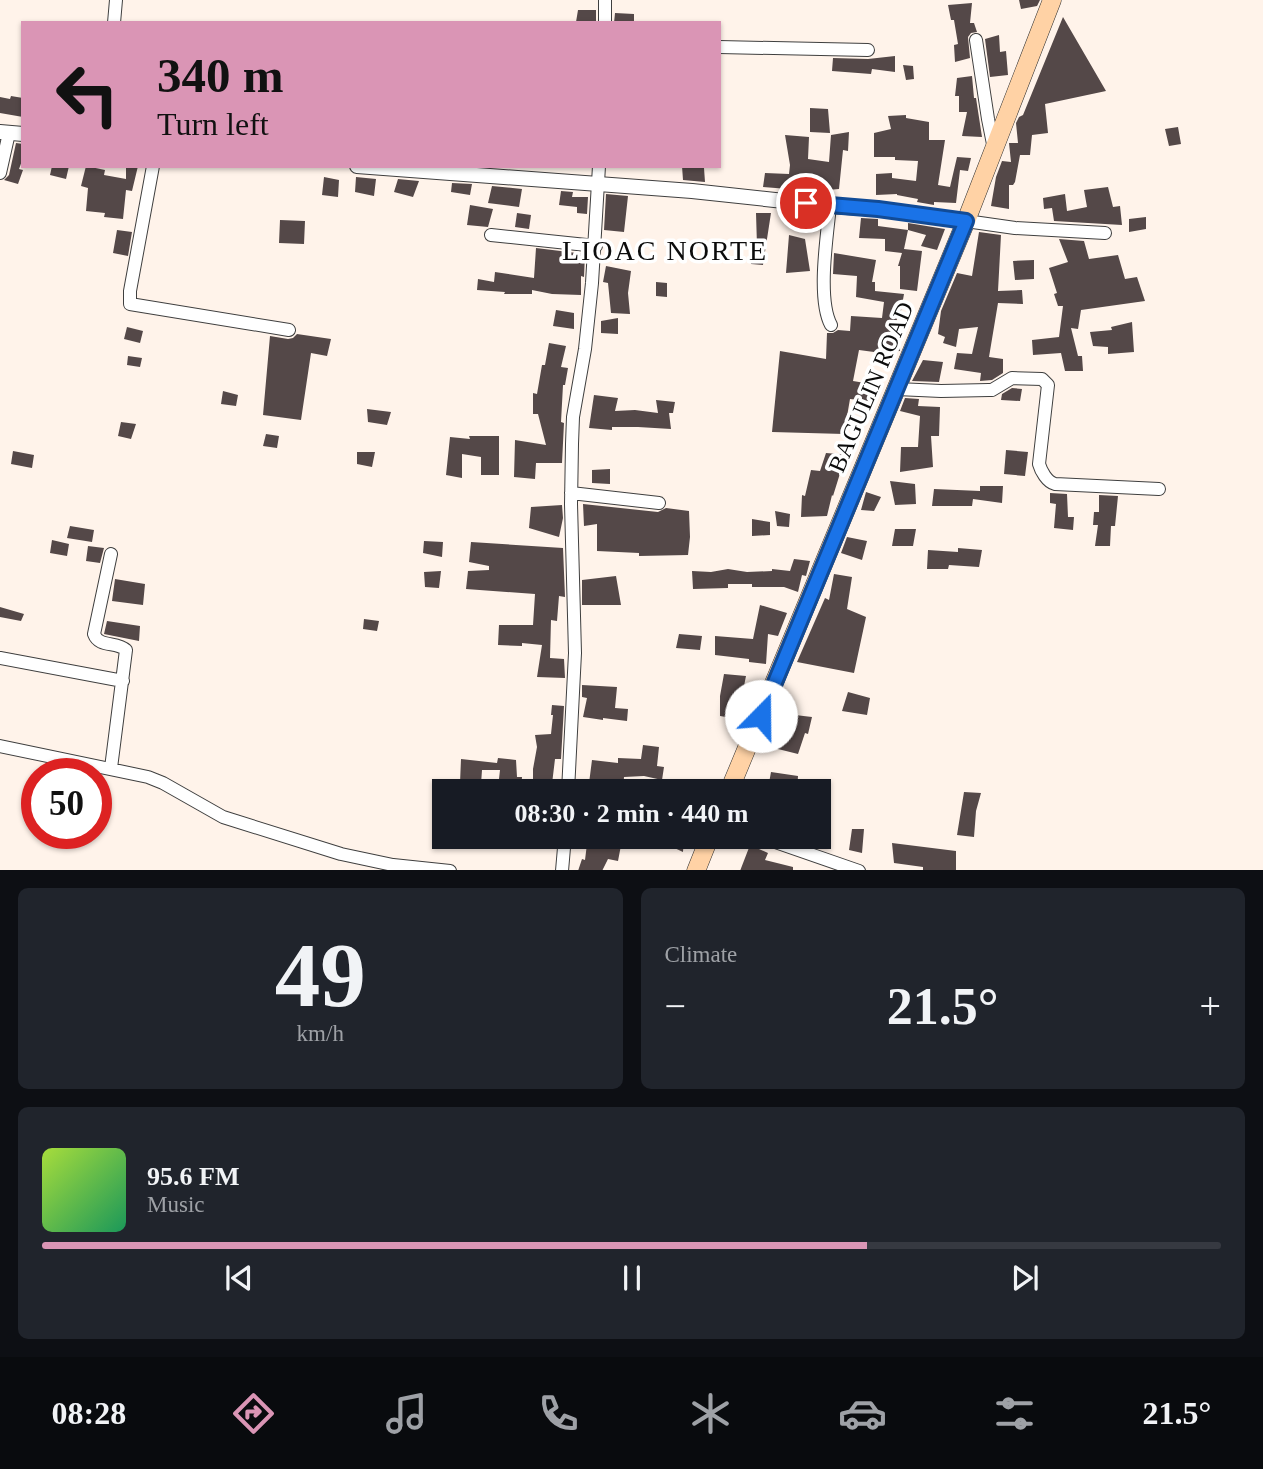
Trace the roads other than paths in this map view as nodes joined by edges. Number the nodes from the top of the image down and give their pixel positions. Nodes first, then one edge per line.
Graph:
1 (116, 0) edge
2 (605, 0) edge
3 (1052, 0) edge
4 (114, 21) edge
5 (605, 21) edge
6 (976, 40) dead end
7 (721, 47) edge
8 (868, 50) dead end
9 (11, 133) edge
10 (995, 149) junction
11 (153, 168) edge
12 (378, 168) edge
13 (598, 168) edge
14 (0, 173) edge
15 (598, 184) junction
16 (830, 206) junction
17 (966, 221) junction
18 (1105, 233) dead end
19 (491, 235) dead end
20 (596, 246) junction
21 (831, 325) dead end
22 (289, 330) dead end
23 (897, 388) junction
24 (1159, 489) dead end
25 (571, 493) junction
26 (659, 503) dead end
27 (111, 554) dead end
28 (0, 658) edge
29 (123, 681) junction
30 (0, 746) edge
31 (56, 758) edge
32 (112, 761) edge
33 (112, 768) edge
34 (569, 779) edge
35 (734, 779) edge
36 (564, 849) edge
37 (705, 849) edge
38 (797, 849) edge
39 (450, 870) edge
40 (562, 870) edge
41 (696, 870) edge
42 (859, 870) edge

1 - 4 street
2 - 5 street
3 - 10 main road, BAGULIN ROAD
6 - 10 street
7 - 8 street
9 - 14 street
10 - 17 main road, BAGULIN ROAD
11 - 22 street
12 - 15 street
13 - 15 street
15 - 16 street
15 - 20 street
16 - 17 street
16 - 21 street
17 - 18 street
17 - 23 main road, BAGULIN ROAD
19 - 20 street
20 - 25 street
23 - 24 street
23 - 35 main road, BAGULIN ROAD
25 - 26 street
25 - 34 street
27 - 29 street
28 - 29 street
29 - 32 street
30 - 31 street
33 - 39 street
36 - 40 street
37 - 41 main road
38 - 42 street

